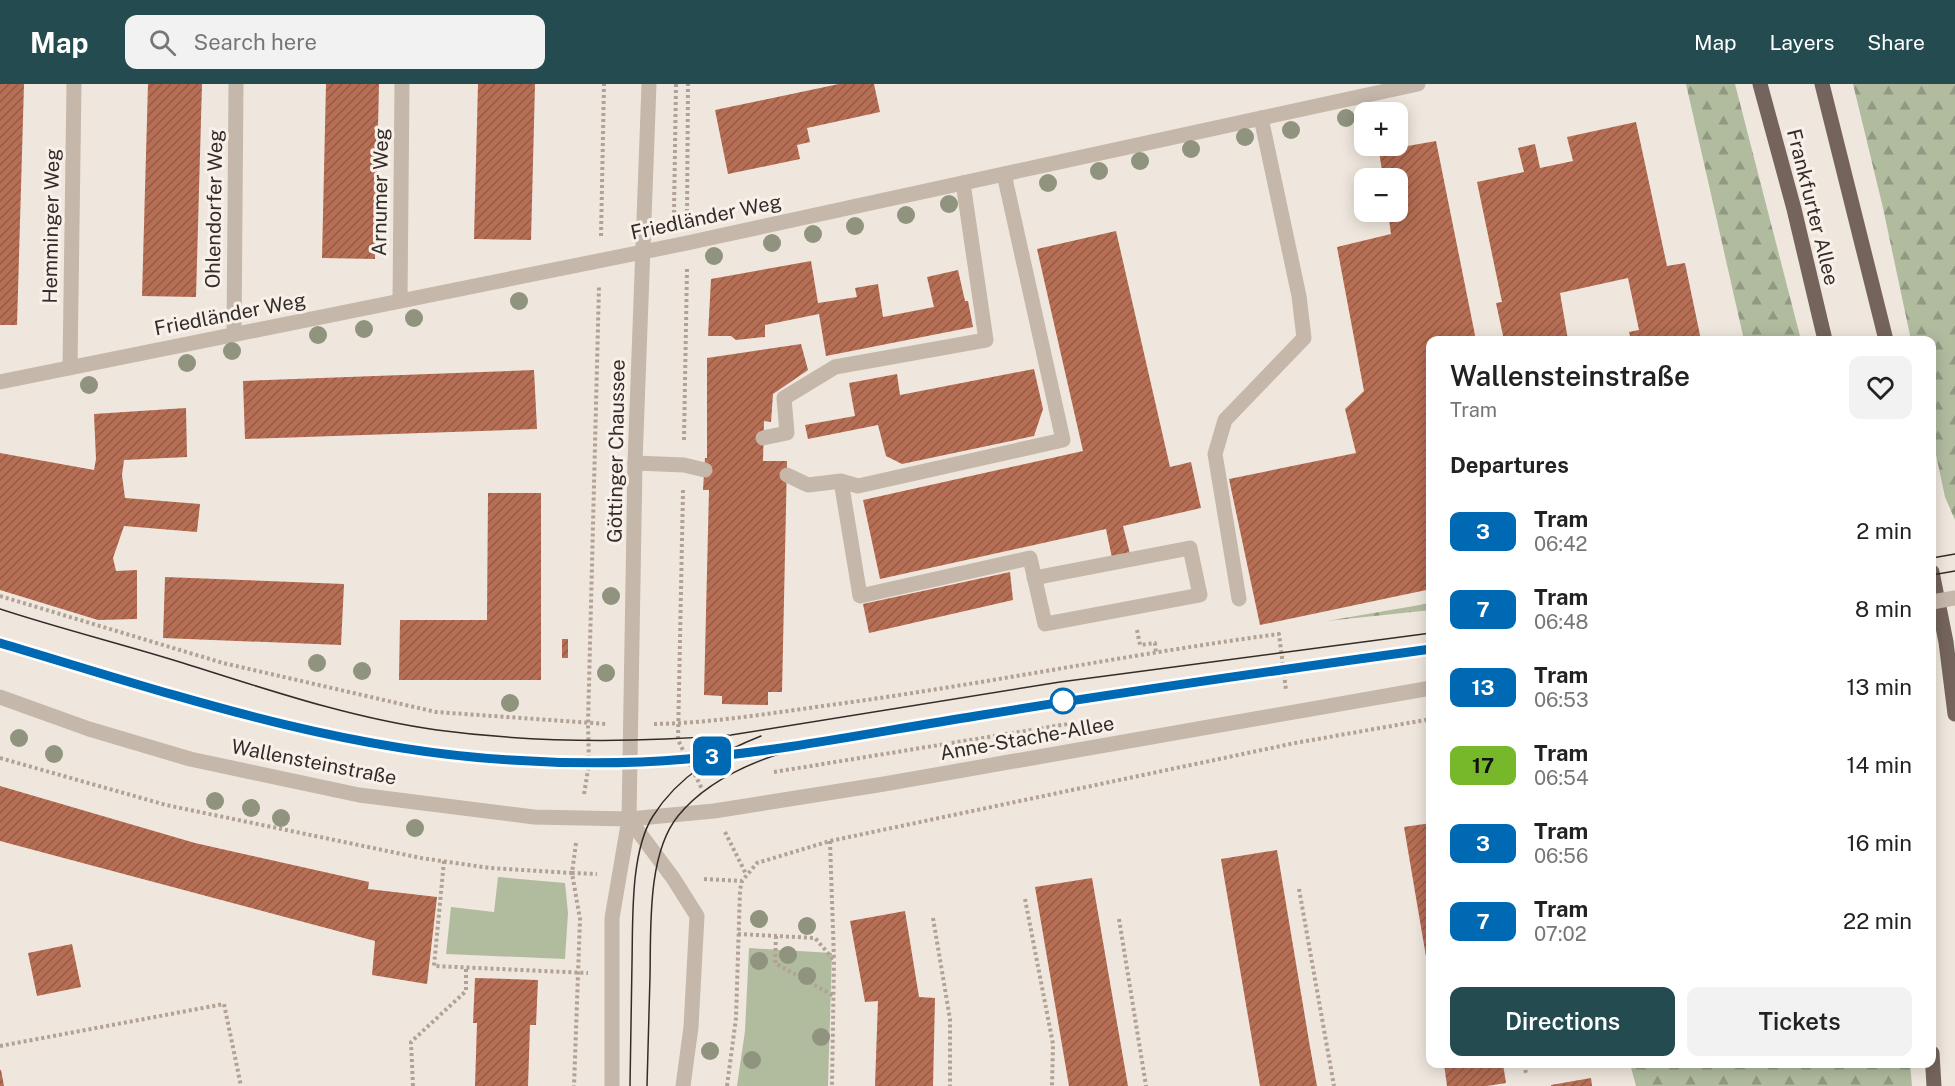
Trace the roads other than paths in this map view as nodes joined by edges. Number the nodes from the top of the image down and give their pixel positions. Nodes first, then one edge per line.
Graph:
1 (74, 84) edge
2 (237, 84) edge
3 (402, 84) edge
4 (649, 84) edge
5 (1418, 84) edge
6 (1760, 84) edge
7 (1822, 84) edge
8 (1261, 118) junction
9 (1004, 174) junction
10 (963, 183) junction
11 (644, 251) junction
12 (400, 301) junction
13 (234, 334) junction
14 (1824, 336) edge
15 (1885, 336) edge
16 (70, 368) junction
17 (0, 382) edge
18 (764, 438) dead end
19 (635, 464) junction
20 (705, 470) dead end
21 (786, 475) dead end
22 (841, 482) junction
23 (1034, 578) junction
24 (1936, 592) edge
25 (1955, 598) edge
26 (1239, 599) dead end
27 (1936, 601) edge
28 (1426, 689) edge
29 (0, 698) edge
30 (1955, 714) edge
31 (629, 819) junction
32 (1933, 1068) edge
33 (612, 1086) edge
34 (682, 1086) edge
35 (1934, 1086) edge

1 - 16 street, Hemminger Weg
2 - 13 street, Ohlendorfer Weg
3 - 12 street, Arnumer Weg
4 - 11 street, Göttinger Chaussee
5 - 8 street, Friedländer Weg
6 - 14 main road, Frankfurter Allee
7 - 15 main road, Frankfurter Allee
8 - 9 street, Friedländer Weg
8 - 26 street
9 - 10 street, Friedländer Weg
9 - 22 street
10 - 11 street, Friedländer Weg
10 - 18 street
11 - 12 street, Friedländer Weg
11 - 19 street, Göttinger Chaussee
12 - 13 street, Friedländer Weg
13 - 16 street, Friedländer Weg
16 - 17 street, Friedländer Weg
19 - 20 street
19 - 31 street, Göttinger Chaussee
21 - 22 street
22 - 23 street
23 - 23 street
24 - 30 main road
25 - 27 street, bridge
28 - 31 street, Anne-Stache-Allee
29 - 31 street, Wallensteinstraße
31 - 33 street, Göttinger Chaussee
31 - 34 street
32 - 35 main road

